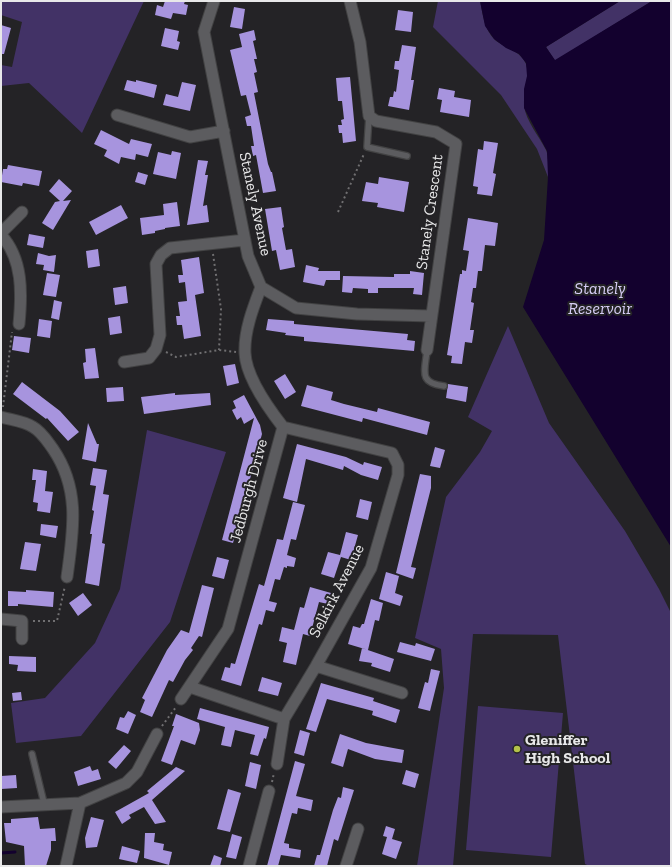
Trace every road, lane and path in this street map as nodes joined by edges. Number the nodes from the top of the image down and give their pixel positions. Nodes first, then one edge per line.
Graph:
1 (214, 1) edge
2 (350, 1) edge
3 (117, 115) dead end
4 (369, 116) junction
5 (224, 131) junction
6 (367, 147) junction
7 (407, 156) dead end
8 (22, 212) dead end
9 (338, 212) dead end
10 (1, 234) edge
11 (245, 240) junction
12 (212, 243) junction
13 (261, 287) junction
14 (431, 316) junction
15 (19, 324) joint
16 (156, 349) junction
17 (219, 350) junction
18 (427, 350) joint
19 (245, 354) junction
20 (124, 362) dead end
21 (444, 386) dead end
22 (1, 418) edge
23 (1, 421) edge
24 (283, 427) junction
25 (67, 577) joint
26 (1, 619) edge
27 (22, 621) junction
28 (22, 639) dead end
29 (316, 666) junction
30 (190, 687) junction
31 (402, 693) dead end
32 (181, 699) joint
33 (284, 719) junction
34 (157, 734) joint
35 (32, 754) dead end
36 (277, 764) joint
37 (269, 791) joint
38 (44, 803) junction
39 (80, 803) junction
40 (1, 806) edge
41 (358, 829) dead end
42 (68, 865) edge
43 (250, 866) edge
44 (346, 866) edge

1 - 5 street, Stanely Avenue
2 - 4 street
3 - 5 street
4 - 6 lane
4 - 14 street, Stanely Crescent
5 - 11 street, Stanely Avenue
6 - 7 lane
6 - 9 path
8 - 10 street
10 - 15 street
11 - 12 street
11 - 13 street, Stanely Avenue
12 - 16 street
12 - 17 path
13 - 14 street
13 - 19 street, Jedburgh Drive
14 - 18 street, Stanely Crescent
15 - 22 path
16 - 17 path
16 - 20 street
17 - 19 path
18 - 21 lane
19 - 24 street, Jedburgh Drive
22 - 23 lane
22 - 25 street
24 - 29 street, Selkirk Avenue
24 - 30 street, Jedburgh Drive
25 - 27 path
26 - 27 street
27 - 28 street
29 - 31 street
29 - 33 street, Selkirk Avenue
30 - 32 street, Jedburgh Drive
30 - 33 street
32 - 34 path
33 - 36 street, Selkirk Avenue
34 - 39 street
35 - 38 lane
36 - 37 path
37 - 43 street
38 - 39 street
38 - 40 street
39 - 42 street
41 - 44 street

